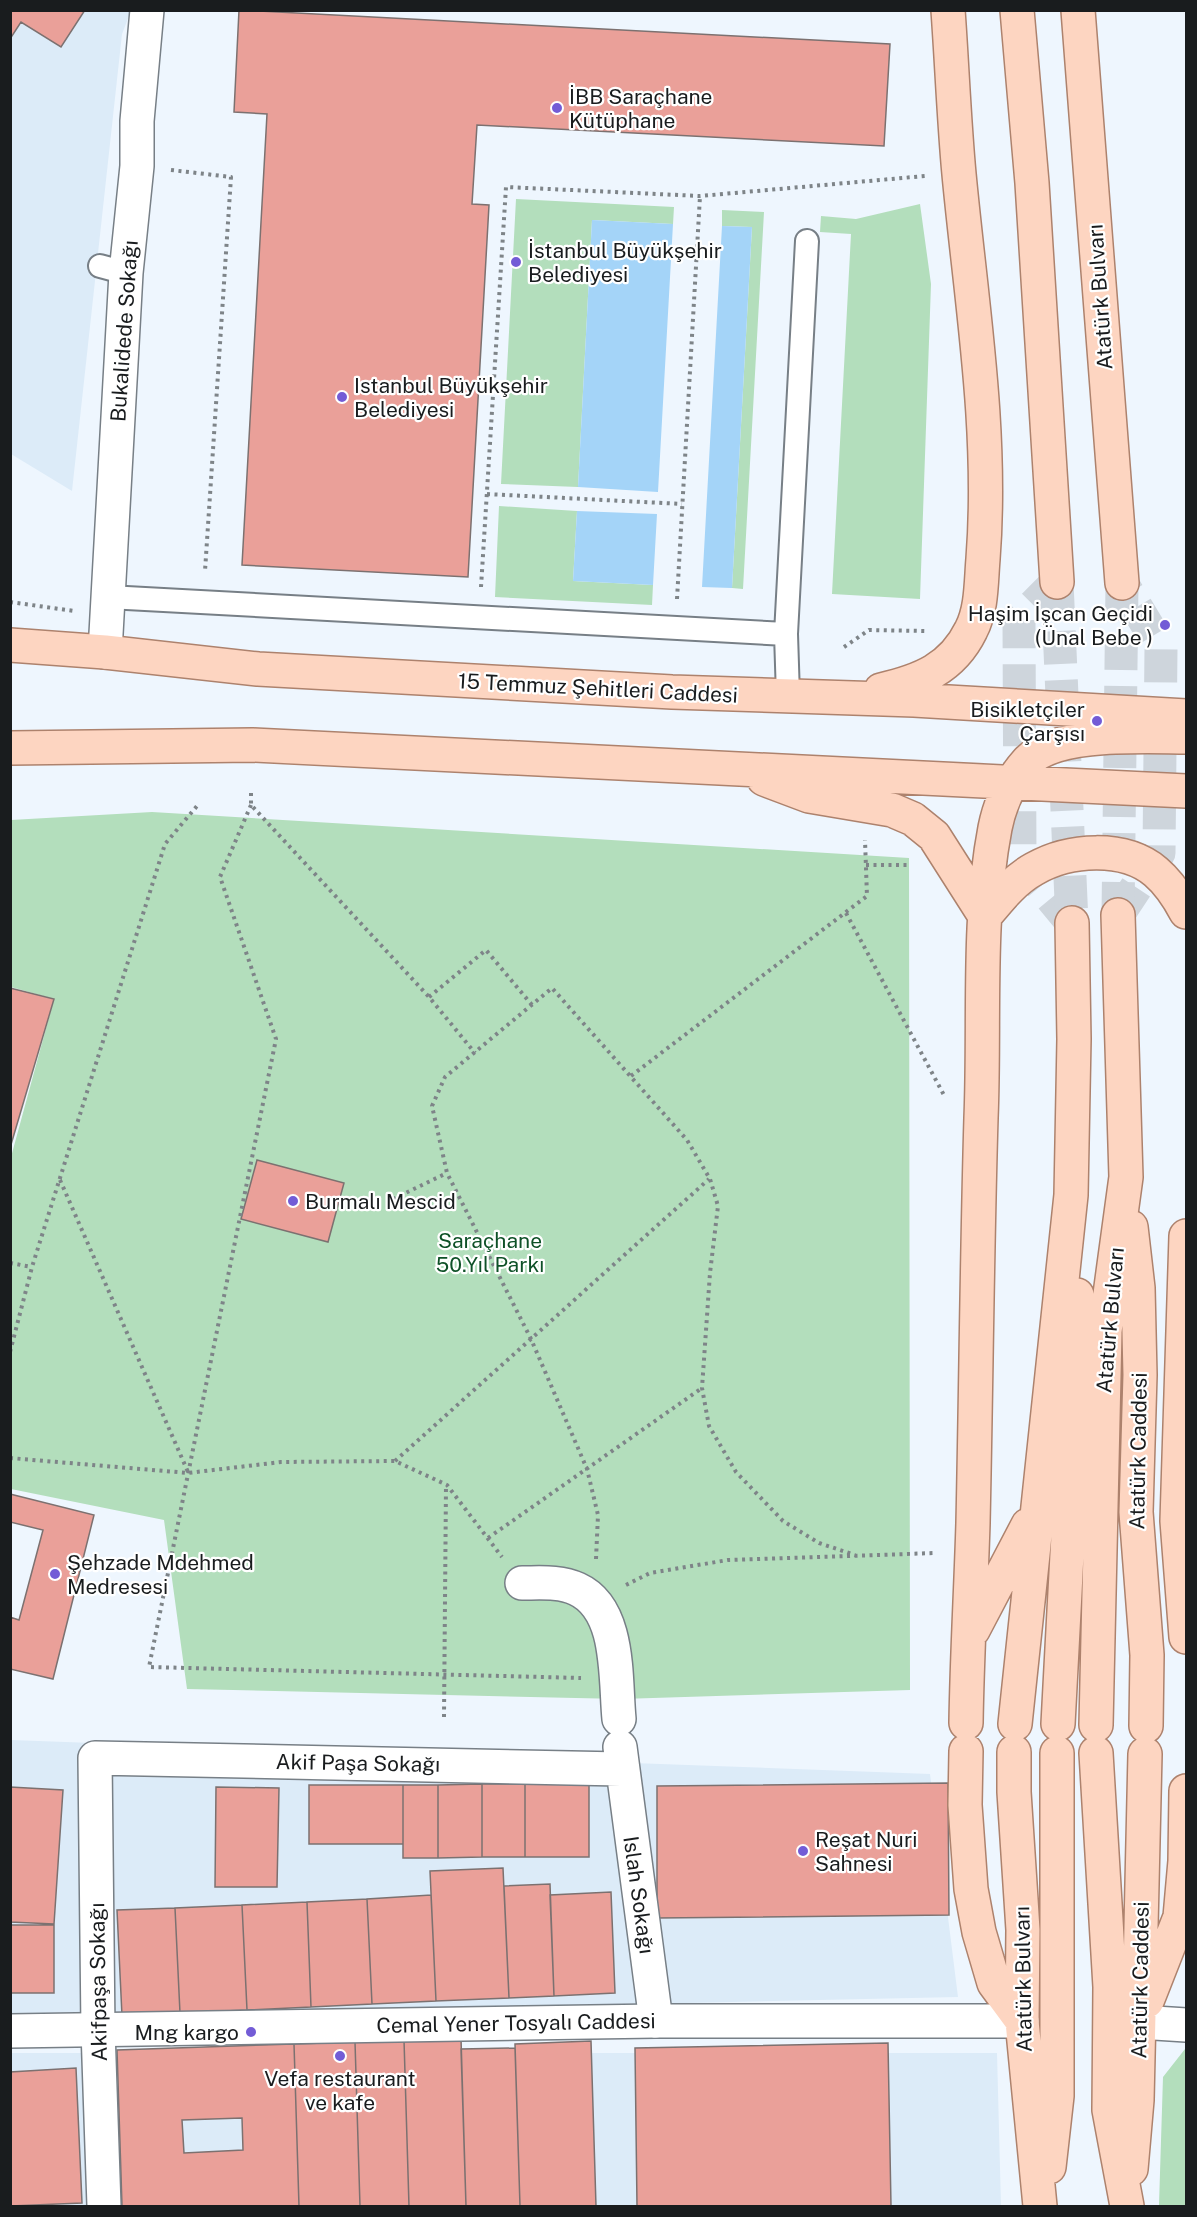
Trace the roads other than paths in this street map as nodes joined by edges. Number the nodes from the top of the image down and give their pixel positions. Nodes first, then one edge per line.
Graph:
1 (147, 10) edge
2 (948, 10) edge
3 (1017, 10) edge
4 (1078, 10) edge
5 (807, 242) dead end
6 (1057, 582) tunnel mouth
7 (1122, 583) dead end
8 (108, 597) junction
9 (786, 634) junction
10 (10, 645) edge
11 (105, 652) junction
12 (788, 696) junction
13 (843, 698) junction
14 (1186, 716) edge
15 (1186, 737) edge
16 (10, 748) edge
17 (737, 769) junction
18 (1012, 783) junction
19 (1186, 791) edge
20 (1186, 912) edge
21 (1118, 915) tunnel mouth
22 (985, 916) junction
23 (1072, 923) dead end
24 (1126, 1177) junction
25 (1071, 1195) junction
26 (1186, 1236) edge
27 (1037, 1507) junction
28 (1177, 1521) junction
29 (522, 1583) road end
30 (970, 1635) junction
31 (1186, 1637) edge
32 (1147, 1655) junction
33 (620, 1745) junction
34 (95, 1758) joint
35 (1186, 1791) edge
36 (656, 2021) junction
37 (1022, 2021) junction
38 (1139, 2022) junction
39 (1186, 2025) edge
40 (98, 2030) junction
41 (10, 2031) edge
42 (104, 2206) edge
43 (1042, 2206) edge
44 (1128, 2206) edge

1 - 8 street, Bukalidede Sokağı
2 - 13 main road
3 - 6 main road
4 - 7 main road, Atatürk Bulvarı
5 - 9 lane
8 - 9 lane
8 - 11 street, Bukalidede Sokağı
9 - 12 lane
10 - 11 main road, 15 Temmuz Şehitleri Caddesi
11 - 12 main road, 15 Temmuz Şehitleri Caddesi
12 - 13 main road, 15 Temmuz Şehitleri Caddesi
13 - 14 main road, 15 Temmuz Şehitleri Caddesi
15 - 18 main road
16 - 17 main road
17 - 18 main road
17 - 22 main road
18 - 19 main road
18 - 22 main road
20 - 22 main road
21 - 24 main road, Atatürk Bulvarı
22 - 30 main road
23 - 25 main road, Atatürk Bulvarı
24 - 32 main road, Atatürk Caddesi
24 - 44 main road, Atatürk Bulvarı
25 - 27 main road, Atatürk Bulvarı
25 - 43 main road
26 - 28 main road
27 - 30 main road
27 - 37 main road, Atatürk Bulvarı
28 - 31 main road
28 - 32 main road
29 - 33 street, Islah Sokağı
30 - 37 main road
32 - 38 main road, Atatürk Caddesi
33 - 34 street, Akif Paşa Sokağı
33 - 36 street, Islah Sokağı
34 - 40 street, Akifpaşa Sokağı
35 - 38 main road
36 - 37 street, Cemal Yener Tosyalı Caddesi
36 - 40 street, Cemal Yener Tosyalı Caddesi
37 - 43 main road, Atatürk Bulvarı
38 - 39 street
38 - 44 main road, Atatürk Caddesi
40 - 41 street, Cemal Yener Tosyalı Caddesi
40 - 42 street, Akifpaşa Sokağı

